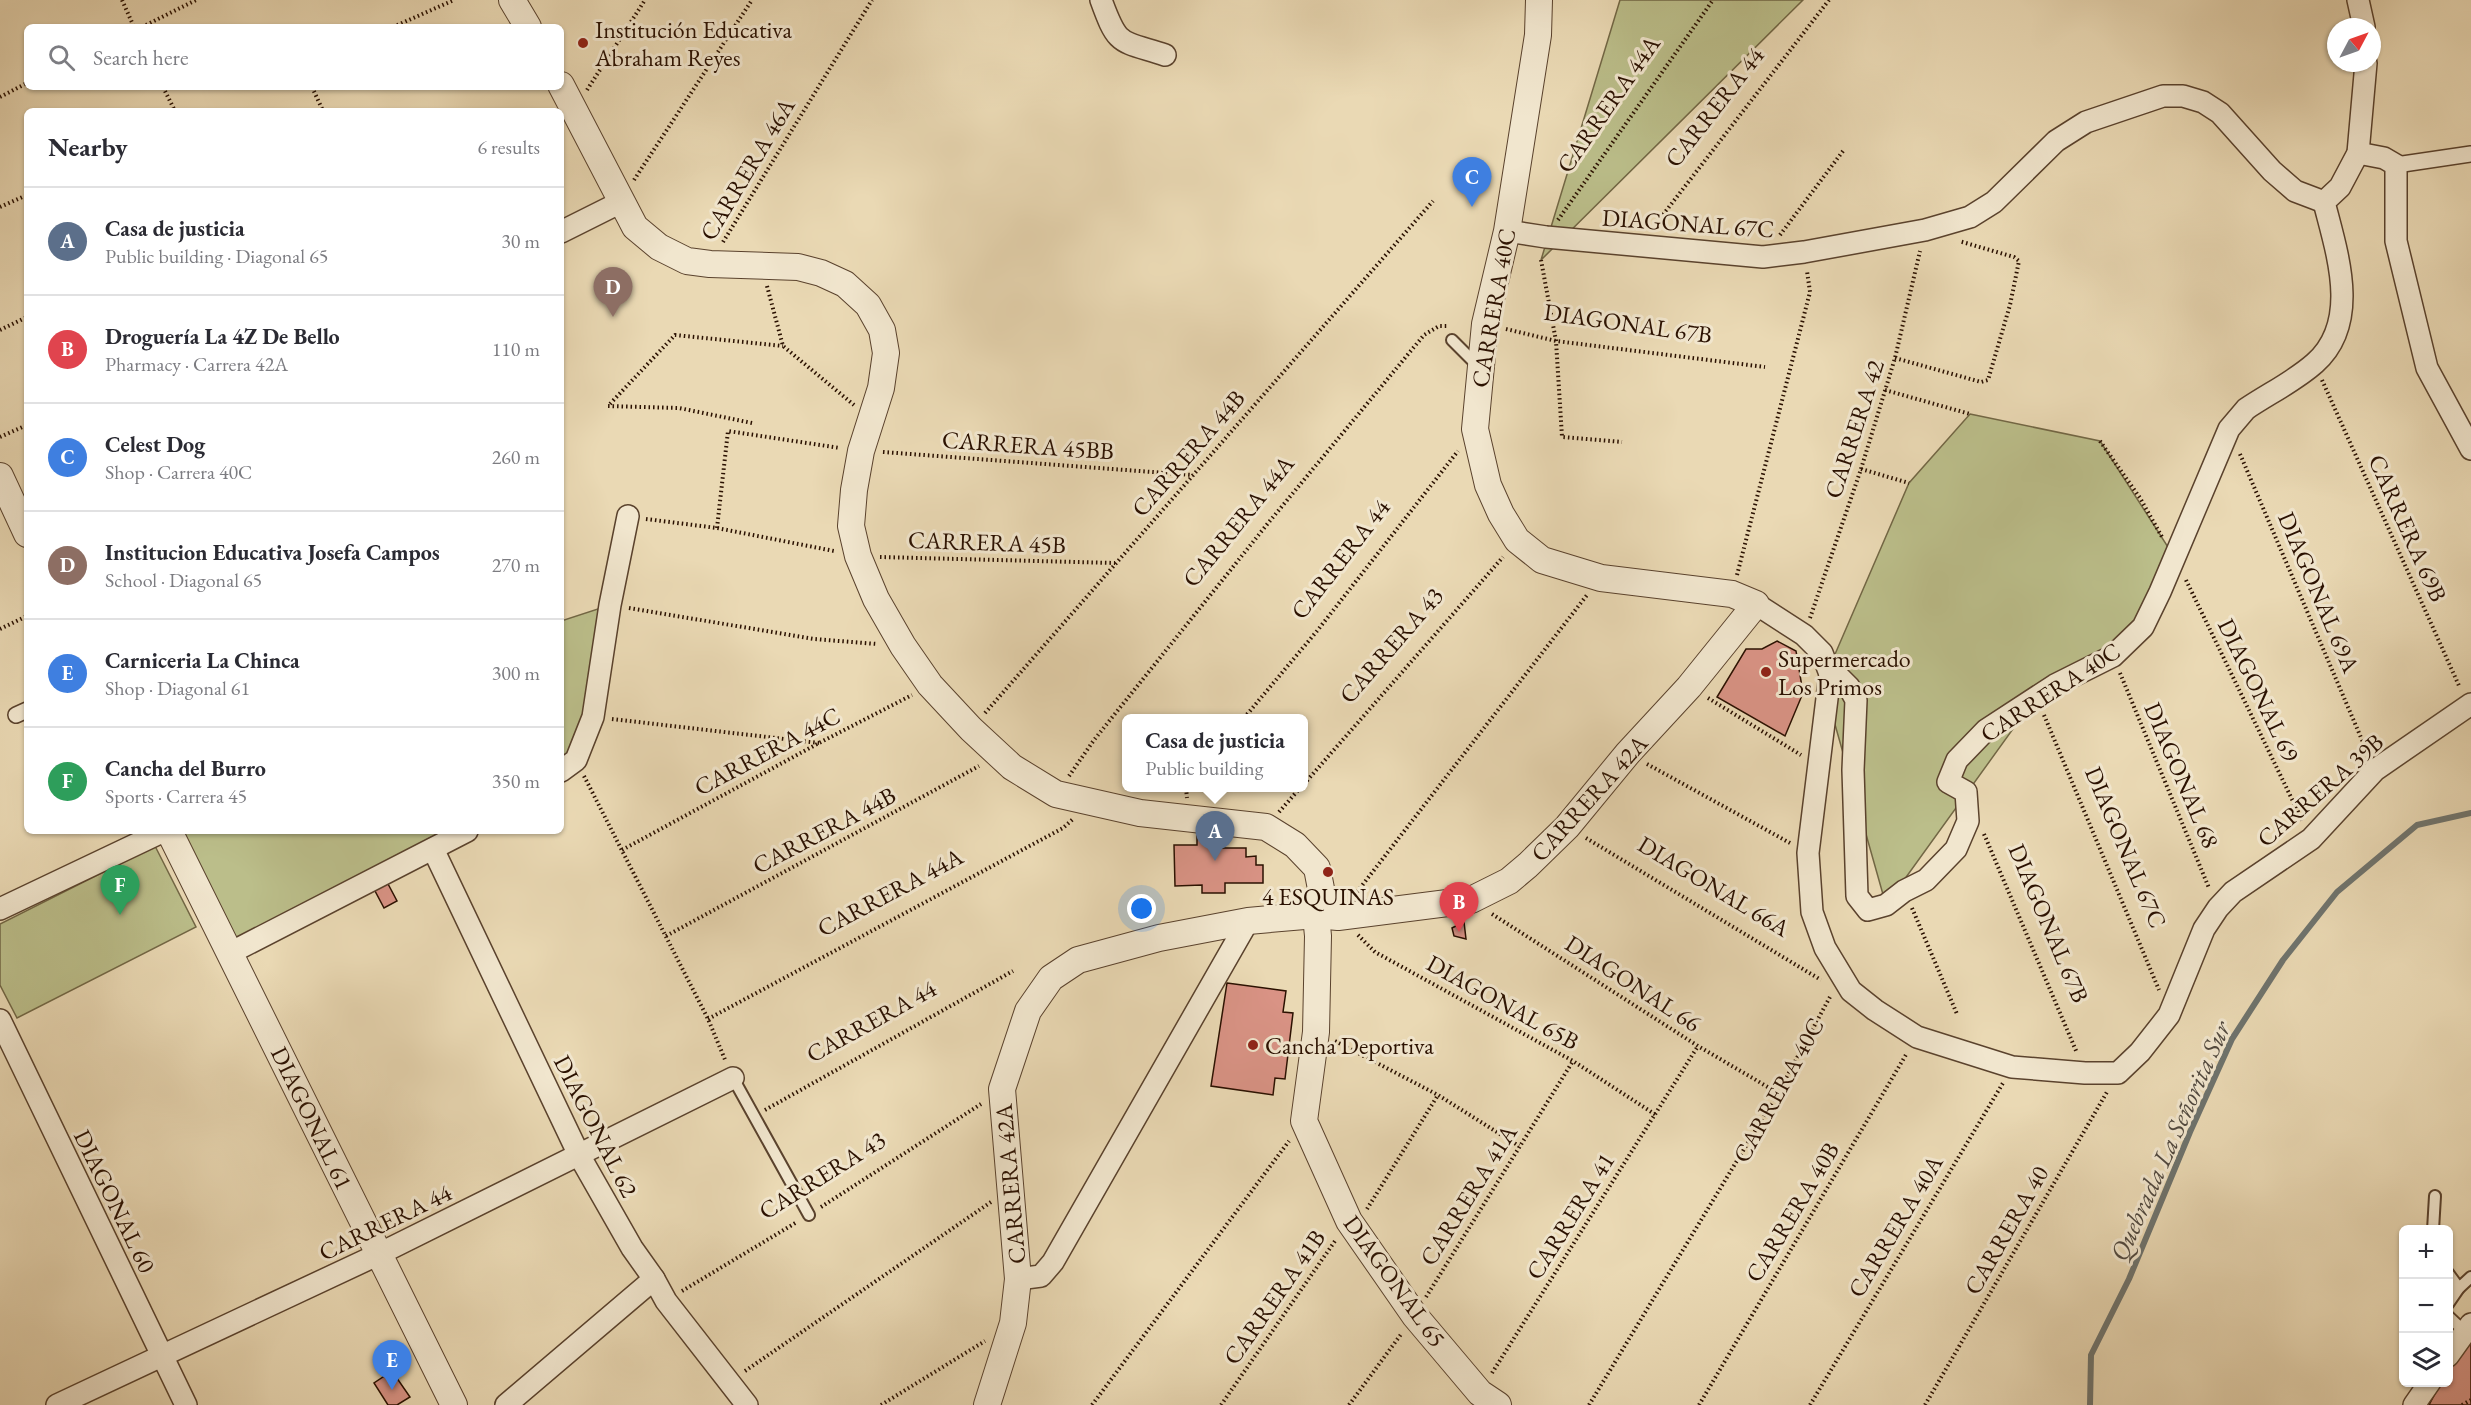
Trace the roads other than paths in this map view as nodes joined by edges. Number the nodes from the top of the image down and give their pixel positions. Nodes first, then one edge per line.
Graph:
1 (512, 0) edge
2 (1101, 0) edge
3 (1539, 0) edge
4 (2358, 0) edge
5 (2362, 18) edge
6 (526, 24) edge
7 (1165, 55) dead end
8 (2365, 72) edge
9 (564, 90) edge
10 (2358, 153) junction
11 (2471, 154) edge
12 (2396, 165) junction
13 (621, 202) junction
14 (2324, 202) junction
15 (564, 230) edge
16 (1507, 231) junction
17 (1452, 340) dead end
18 (1480, 370) junction
19 (2471, 449) edge
20 (0, 476) edge
21 (628, 516) road end
22 (24, 528) edge
23 (1756, 604) junction
24 (1830, 674) junction
25 (2470, 706) edge
26 (568, 765) edge
27 (158, 834) edge
28 (171, 834) edge
29 (461, 834) edge
30 (433, 849) junction
31 (0, 909) edge
32 (1327, 916) junction
33 (1248, 921) junction
34 (230, 953) junction
35 (0, 1020) edge
36 (733, 1078) joint
37 (579, 1155) junction
38 (2435, 1196) dead end
39 (809, 1215) road end
40 (2433, 1225) edge
41 (379, 1254) junction
42 (2471, 1277) edge
43 (654, 1279) junction
44 (1018, 1279) junction
45 (2452, 1279) edge
46 (2458, 1288) junction
47 (2453, 1296) edge
48 (2453, 1319) edge
49 (2468, 1328) edge
50 (2453, 1349) edge
51 (162, 1357) junction
52 (2427, 1387) edge
53 (1489, 1399) edge
54 (57, 1405) edge
55 (186, 1405) edge
56 (454, 1405) edge
57 (506, 1405) edge
58 (747, 1405) edge
59 (987, 1405) edge
60 (2414, 1405) edge

1 - 6 street
2 - 7 street
3 - 16 street, CARRERA 40C
4 - 5 street
8 - 10 street
9 - 13 street
10 - 12 street
10 - 14 street
11 - 12 street
12 - 19 street
13 - 15 street
13 - 32 street
14 - 16 street, DIAGONAL 67C
14 - 24 street, CARRERA 40C
16 - 18 street, CARRERA 40C
17 - 18 lane
18 - 23 street, CARRERA 40C
20 - 22 street
21 - 26 street
23 - 24 street, CARRERA 40C
23 - 32 street, CARRERA 42A
24 - 25 street, CARRERA 39B
27 - 31 street
28 - 34 street, DIAGONAL 61
29 - 30 street
30 - 34 street
30 - 37 street, DIAGONAL 62
32 - 33 street, CARRERA 42A
32 - 53 street, DIAGONAL 65
33 - 44 street
33 - 44 street, CARRERA 42A
34 - 41 street, DIAGONAL 61
35 - 51 street, DIAGONAL 60
36 - 37 street, CARRERA 44
36 - 39 lane
37 - 41 street, CARRERA 44
37 - 43 street, DIAGONAL 62
38 - 40 lane
41 - 51 street, CARRERA 44
41 - 56 street, DIAGONAL 61
42 - 46 lane
43 - 57 street
43 - 58 street, DIAGONAL 62
44 - 59 street, CARRERA 42A
45 - 46 lane
46 - 47 lane
48 - 49 lane
49 - 50 street
51 - 54 street, CARRERA 44
51 - 55 street, DIAGONAL 60
52 - 60 street

